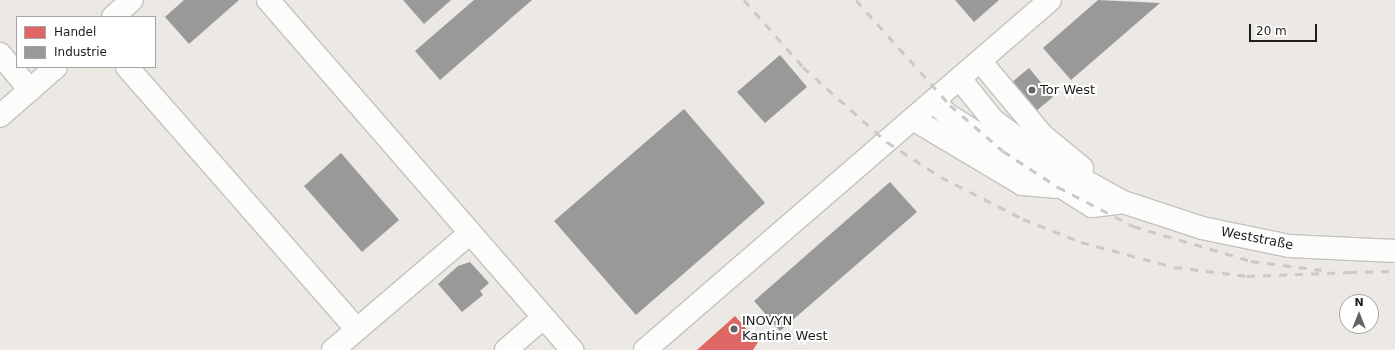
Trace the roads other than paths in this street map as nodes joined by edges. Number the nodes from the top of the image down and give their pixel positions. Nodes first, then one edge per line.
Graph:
1 (132, 0) edge
2 (268, 0) edge
3 (1050, 0) edge
4 (114, 16) edge
5 (0, 54) edge
6 (980, 61) junction
7 (55, 68) edge
8 (128, 68) edge
9 (960, 79) junction
10 (30, 90) junction
11 (934, 102) junction
12 (0, 116) edge
13 (914, 119) junction
14 (1058, 187) junction
15 (1123, 202) junction
16 (470, 234) junction
17 (1395, 251) edge
18 (543, 318) junction
19 (357, 330) junction
20 (334, 350) edge
21 (506, 350) edge
22 (572, 350) edge
23 (645, 350) edge

1 - 4 street
2 - 16 street
3 - 6 street
5 - 10 street
6 - 9 street
6 - 15 street
7 - 10 street
8 - 19 street
9 - 11 street
9 - 15 street, Weststraße
10 - 12 street
11 - 13 street
11 - 14 street, Weststraße
13 - 14 street
13 - 23 street
14 - 15 street, Weststraße
15 - 17 street, Weststraße
16 - 18 street
16 - 19 street
18 - 21 street
18 - 22 street
19 - 20 street

